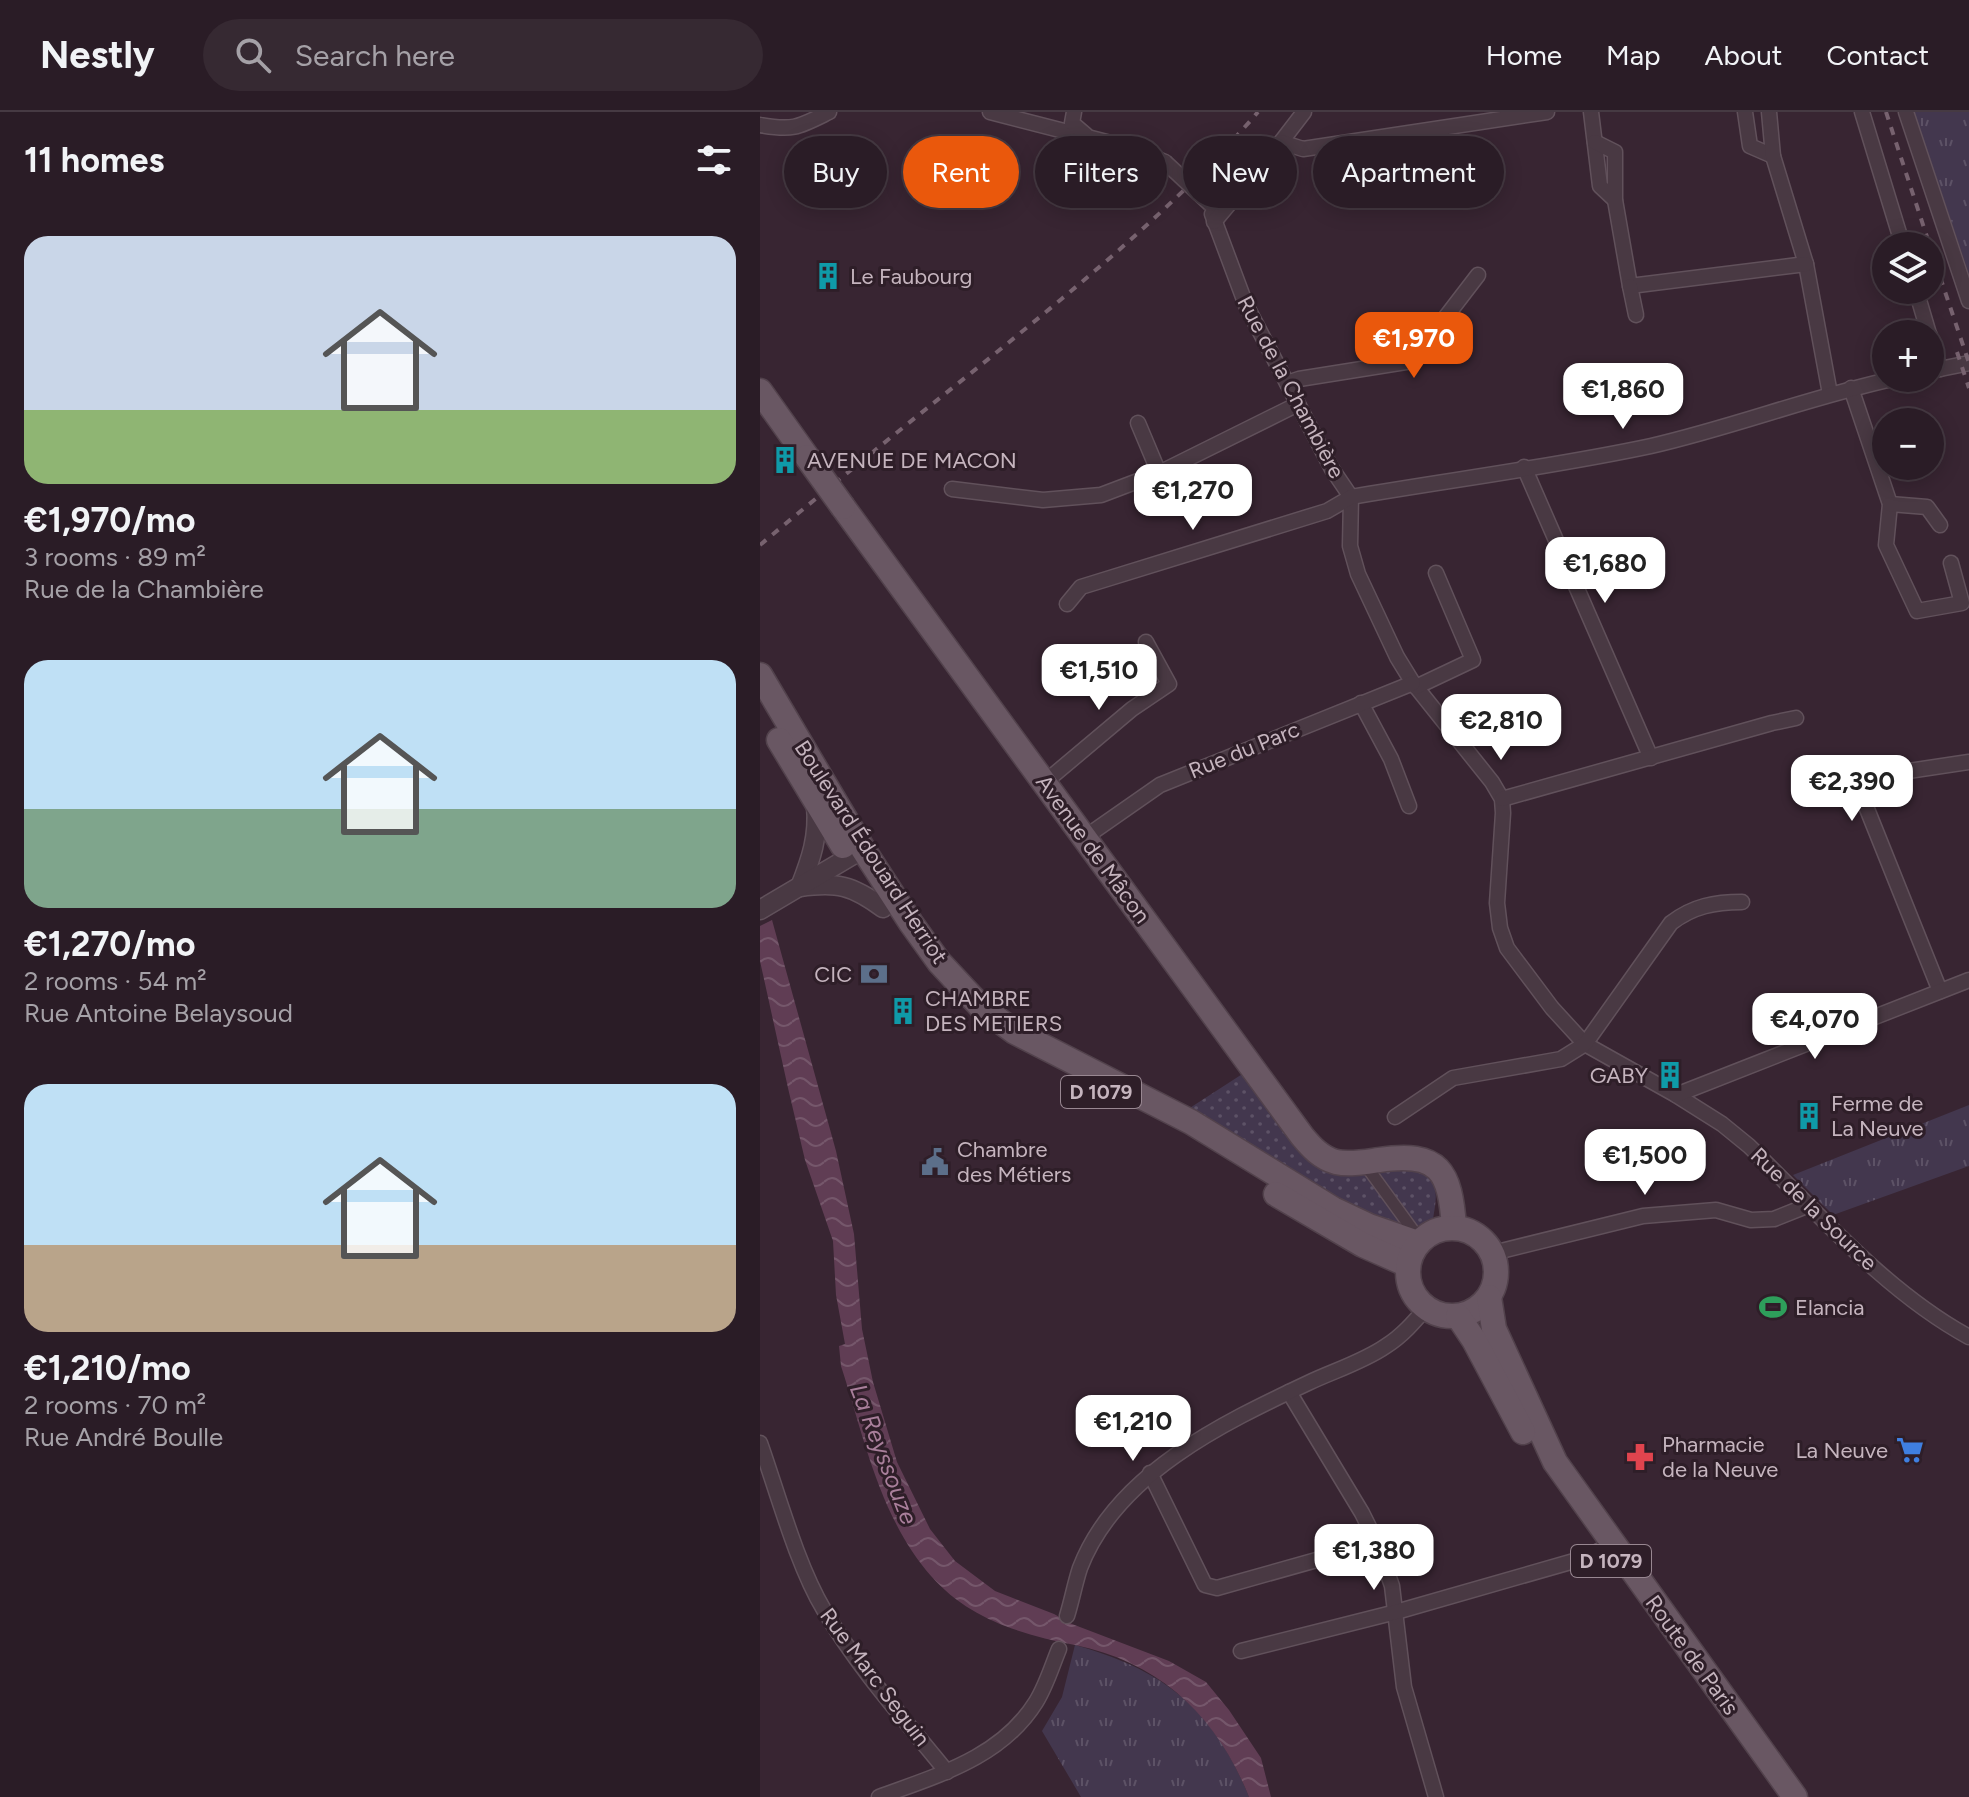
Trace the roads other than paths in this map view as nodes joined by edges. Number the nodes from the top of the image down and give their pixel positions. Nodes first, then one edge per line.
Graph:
1 (829, 112) edge
2 (990, 112) edge
3 (1074, 112) edge
4 (1304, 112) edge
5 (1546, 112) edge
6 (1591, 112) edge
7 (1745, 112) edge
8 (1769, 112) edge
9 (1862, 112) edge
10 (1906, 112) edge
11 (760, 125) edge
12 (1081, 136) edge
13 (1087, 136) edge
14 (1286, 136) edge
15 (1297, 147) edge
16 (1773, 156) junction
17 (1167, 164) edge
18 (1226, 208) edge
19 (1214, 222) junction
20 (1899, 232) edge
21 (1806, 264) junction
22 (1478, 275) dead end
23 (1630, 286) junction
24 (1969, 301) edge
25 (1636, 315) dead end
26 (1969, 363) edge
27 (1944, 368) edge
28 (1287, 383) junction
29 (1872, 383) edge
30 (1851, 388) junction
31 (760, 391) edge
32 (1830, 394) junction
33 (1298, 404) junction
34 (1138, 423) dead end
35 (1524, 467) junction
36 (1159, 473) junction
37 (952, 489) dead end
38 (1351, 497) junction
39 (1890, 504) junction
40 (1940, 525) dead end
41 (1951, 563) dead end
42 (1436, 573) dead end
43 (1067, 604) dead end
44 (1146, 642) dead end
45 (760, 675) edge
46 (1415, 685) junction
47 (1361, 703) junction
48 (760, 706) edge
49 (1796, 718) dead end
50 (1651, 758) junction
51 (1969, 762) edge
52 (1044, 783) junction
53 (1502, 799) junction
54 (815, 803) junction
55 (1409, 806) dead end
56 (1084, 838) junction
57 (856, 853) junction
58 (800, 887) junction
59 (1742, 902) dead end
60 (767, 906) edge
61 (883, 908) junction
62 (1969, 980) edge
63 (1940, 991) junction
64 (1585, 1044) junction
65 (1676, 1095) junction
66 (1395, 1117) dead end
67 (1364, 1162) junction
68 (1809, 1205) junction
69 (1454, 1227) junction
70 (1415, 1249) junction
71 (1493, 1253) junction
72 (1489, 1297) junction
73 (1426, 1308) junction
74 (1458, 1316) junction
75 (1969, 1337) edge
76 (1289, 1392) junction
77 (760, 1443) edge
78 (1150, 1473) junction
79 (1377, 1543) junction
80 (1602, 1549) junction
81 (1396, 1612) junction
82 (1067, 1616) dead end
83 (1059, 1649) dead end
84 (1241, 1651) dead end
85 (947, 1772) junction
86 (879, 1797) edge
87 (1436, 1797) edge
88 (1779, 1797) edge
89 (1795, 1797) edge

1 - 11 street
2 - 12 street, Rue de la Chambière
3 - 13 street
4 - 14 street
5 - 15 street
6 - 23 street
7 - 16 street
8 - 16 street
9 - 20 street
10 - 24 street
16 - 21 street
17 - 19 street, Rue de la Chambière, bridge
18 - 19 street
19 - 28 street, Rue de la Chambière
21 - 23 street
21 - 32 street
22 - 28 street
23 - 25 street
26 - 27 street
28 - 33 street, Rue de la Chambière
29 - 30 street, Rue de la Chambière
30 - 32 street, Rue de la Chambière
30 - 39 street
31 - 52 main road, Avenue de Mâcon, bridge
32 - 35 street, Rue de la Chambière
33 - 36 street
33 - 38 street, Rue de la Chambière
34 - 36 street
35 - 38 street, Rue de la Chambière
35 - 50 street
36 - 37 street
38 - 43 street
38 - 46 street
39 - 40 street
39 - 41 street
42 - 46 street, Rue du Parc
44 - 52 street
45 - 57 main road, Boulevard Édouard Herriot / D 1079
46 - 47 street, Rue du Parc
46 - 53 street
47 - 55 street
47 - 56 street, Rue du Parc
48 - 54 main road, Boulevard Édouard Herriot / D 1079
49 - 50 street
50 - 53 street
51 - 63 street
52 - 56 main road, Avenue de Mâcon
53 - 64 street, Rue de la Source
54 - 57 main road, Boulevard Édouard Herriot / D 1079
54 - 58 street
56 - 67 main road, Avenue de Mâcon
57 - 58 street
57 - 61 main road, Boulevard Édouard Herriot / D 1079
57 - 70 main road, Boulevard Édouard Herriot / D 1079
58 - 60 street
58 - 61 street
59 - 64 street
61 - 70 main road, Boulevard Édouard Herriot / D 1079
62 - 63 street
63 - 65 street
64 - 65 street, Rue de la Source
64 - 66 street
65 - 68 street, Rue de la Source
67 - 69 main road, Avenue de Mâcon
67 - 70 street
68 - 71 street
68 - 75 street, Rue de la Source
69 - 70 main road
69 - 71 main road
70 - 73 main road
71 - 72 main road
72 - 74 main road
72 - 89 main road, Route de Paris / D 1079
73 - 74 main road
73 - 76 street
74 - 80 main road, Route de Paris / D 1079
76 - 78 street
76 - 79 street
77 - 85 street, Rue Marc Seguin
78 - 79 street
78 - 82 street
79 - 81 street
80 - 81 street
80 - 88 main road, Route de Paris / D 1079
81 - 84 street
81 - 87 street
83 - 85 street
85 - 86 street

